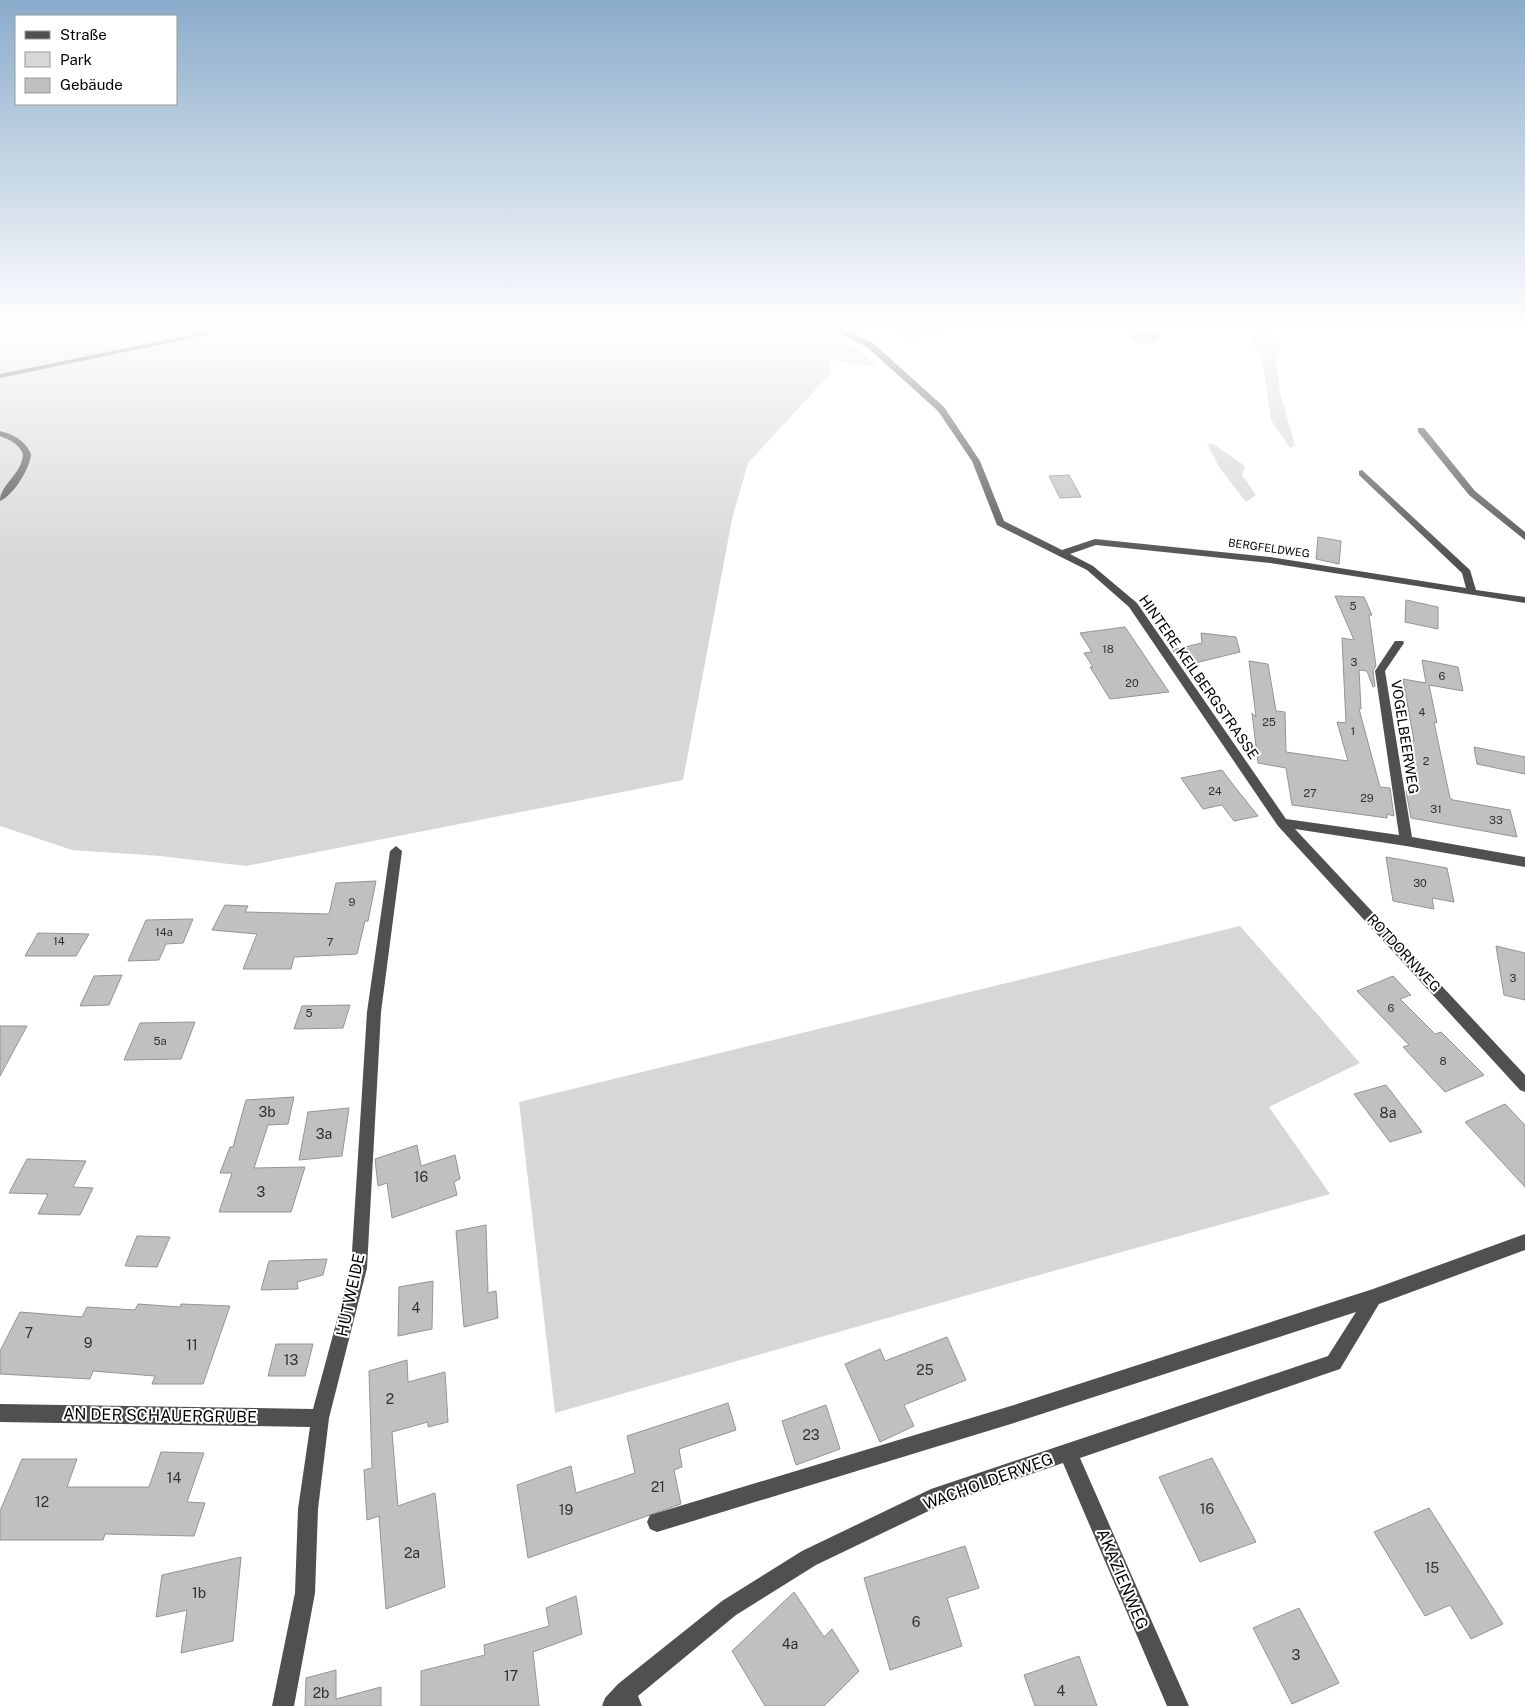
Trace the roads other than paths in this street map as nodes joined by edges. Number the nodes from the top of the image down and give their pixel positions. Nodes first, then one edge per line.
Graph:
1 (935, 404) edge
2 (1420, 430) dead end
3 (0, 433) edge
4 (1362, 474) dead end
5 (0, 498) edge
6 (1525, 537) edge
7 (1064, 553) junction
8 (1472, 592) junction
9 (1525, 600) edge
10 (1398, 643) dead end
11 (1282, 822) junction
12 (1406, 841) junction
13 (396, 852) dead end
14 (1525, 862) edge
15 (1525, 1085) edge
16 (1525, 1242) edge
17 (1372, 1298) junction
18 (0, 1413) edge
19 (320, 1418) junction
20 (1068, 1452) junction
21 (657, 1522) dead end
22 (623, 1701) edge
23 (283, 1706) edge
24 (1178, 1706) edge

1 - 7 street, HINTERE KEILBERGSTRASSE
2 - 6 street
3 - 5 street
4 - 8 street
7 - 8 street, BERGFELDWEG
7 - 11 street, HINTERE KEILBERGSTRASSE
8 - 9 street, BERGFELDWEG
10 - 12 street, VOGELBEERWEG
11 - 12 street
11 - 15 street, ROTDORNWEG
12 - 14 street
13 - 19 street, HUTWEIDE
16 - 17 street
17 - 20 street, WACHOLDERWEG
17 - 21 street
18 - 19 street, AN DER SCHAUERGRUBE
19 - 23 street, HUTWEIDE
20 - 22 street, WACHOLDERWEG
20 - 24 street, AKAZIENWEG

